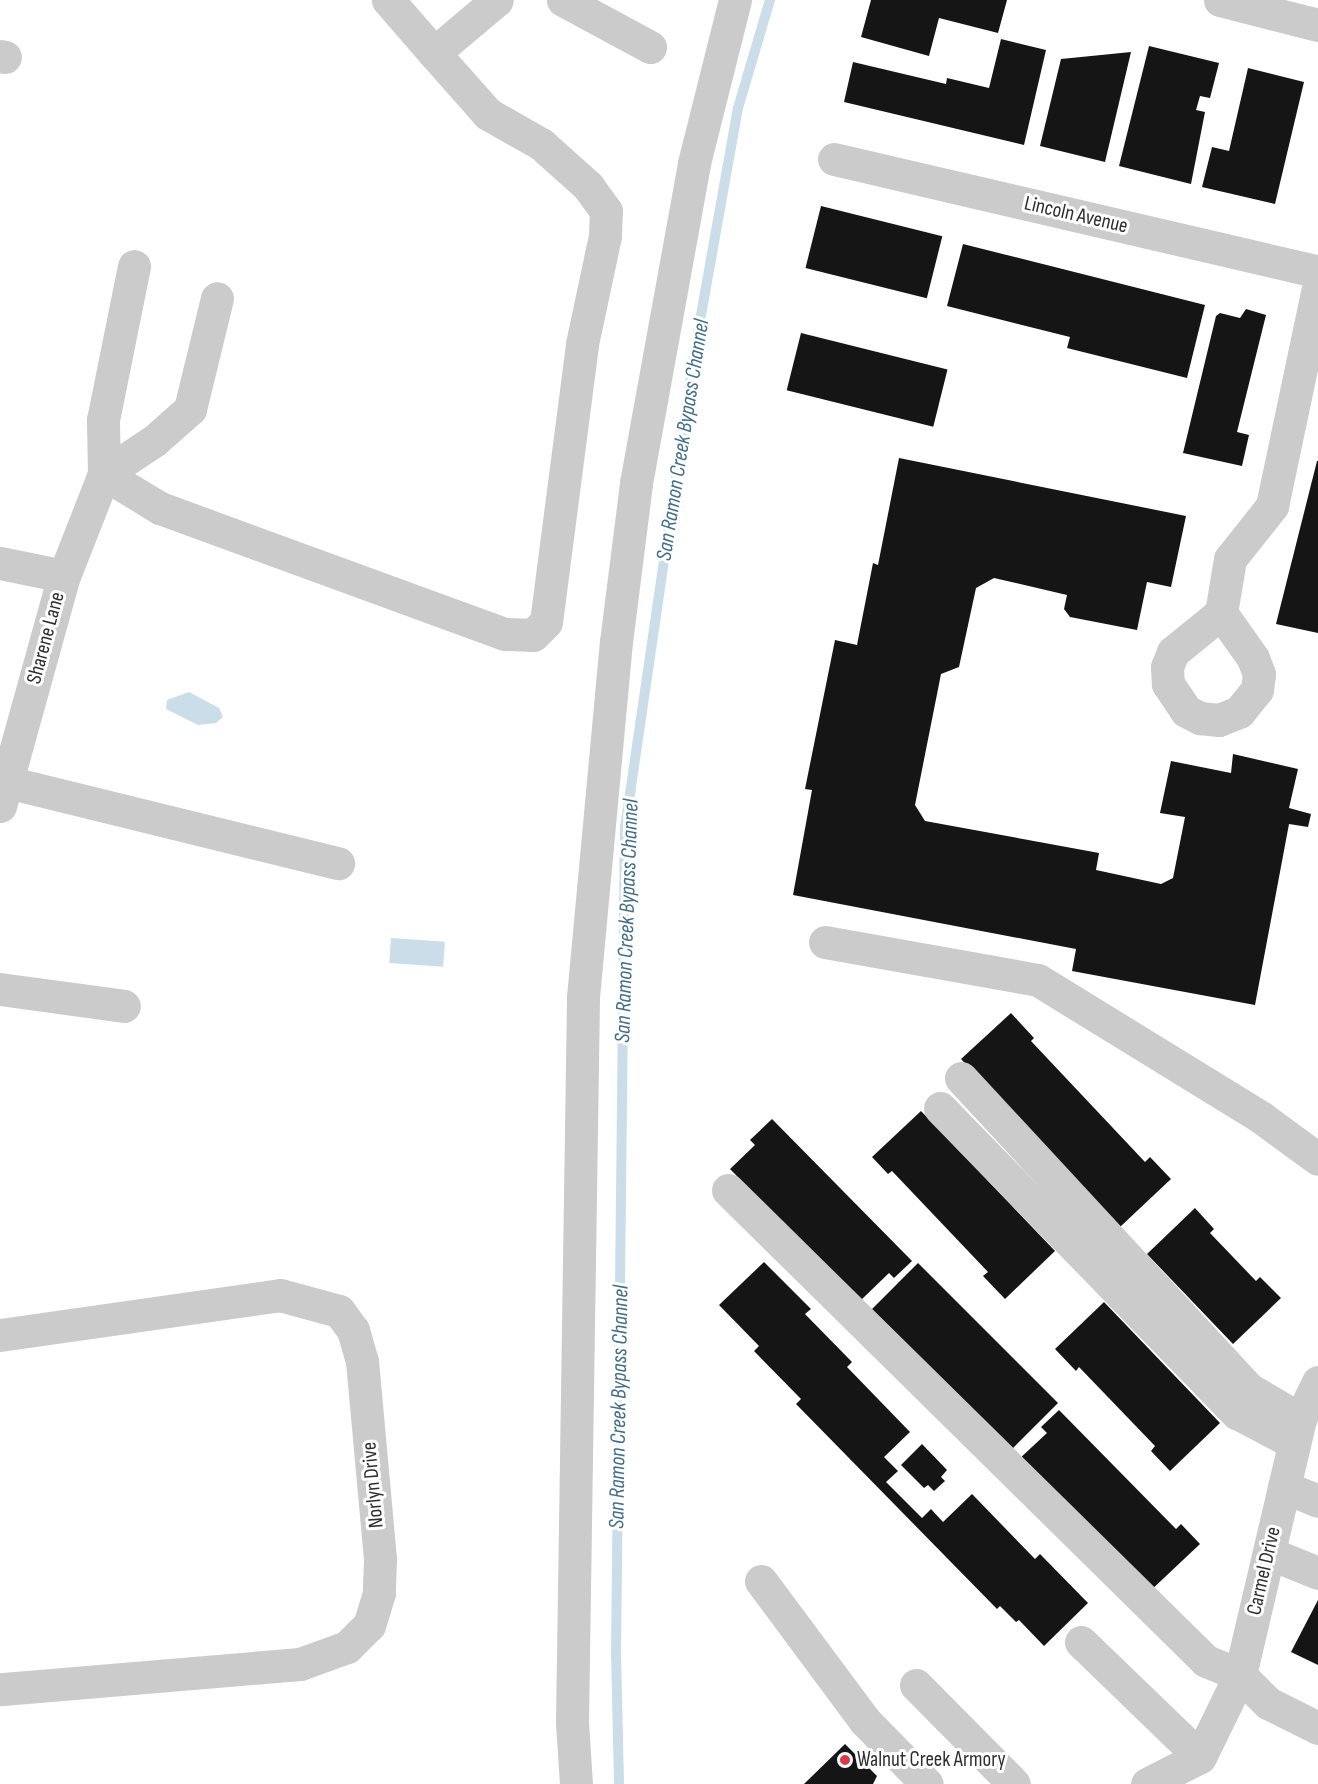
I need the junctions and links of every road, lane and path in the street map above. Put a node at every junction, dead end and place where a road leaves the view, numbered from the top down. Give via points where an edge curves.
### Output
1 (388, 0) edge
2 (497, 0) edge
3 (563, 0) edge
4 (735, 0) edge
5 (1220, 0) edge
6 (1318, 25) edge
7 (650, 47) dead end
8 (434, 53) junction
9 (834, 159) dead end
10 (134, 266) dead end
11 (1318, 272) edge
12 (1318, 288) edge
13 (217, 298) dead end
14 (104, 474) junction
15 (0, 563) edge
16 (64, 576) junction
17 (1221, 613) dead end
18 (3, 794) edge
19 (338, 863) dead end
20 (825, 942) dead end
21 (0, 989) edge
22 (124, 1006) dead end
23 (962, 1078) dead end
24 (940, 1108) dead end
25 (1318, 1160) edge
26 (728, 1190) dead end
27 (0, 1335) edge
28 (1318, 1382) edge
29 (1297, 1431) junction
30 (1284, 1487) junction
31 (1318, 1501) edge
32 (1269, 1553) junction
33 (1318, 1573) edge
34 (761, 1581) dead end
35 (1081, 1642) dead end
36 (1240, 1675) junction
37 (916, 1685) dead end
38 (0, 1689) edge
39 (1318, 1728) edge
40 (1200, 1757) junction
41 (576, 1784) edge
42 (927, 1784) edge
43 (1014, 1784) edge
44 (1147, 1784) edge

1 - 8 street
2 - 8 street
3 - 7 street
4 - 41 street via 694,163 636,483 616,642 583,997 572,1722
5 - 6 street
8 - 14 street via 488,114 541,144 588,186 606,211 605,236 582,344 546,622 533,635 505,634 160,508
9 - 11 street, Lincoln Avenue
10 - 14 street via 103,420
12 - 17 street via 1272,506 1230,560
13 - 14 street via 190,409 155,440
14 - 16 street, Sharene Lane
15 - 16 street
16 - 18 street, Sharene Lane
18 - 19 street
20 - 25 street via 1038,980 1252,1112
21 - 22 street
23 - 29 street via 1249,1389
24 - 29 street via 1237,1413
26 - 36 street via 1206,1661
27 - 38 street, Norlyn Drive via 280,1294 339,1311 353,1330 362,1361 380,1559 378,1593 369,1625 347,1647 300,1664
28 - 29 street, Carmel Drive
29 - 30 street, Carmel Drive
30 - 31 street
30 - 32 street, Carmel Drive
32 - 33 street
32 - 36 street, Carmel Drive
34 - 42 street via 865,1721
35 - 40 street
36 - 39 street via 1269,1703
36 - 40 street, Carmel Drive
37 - 43 street
40 - 44 street

